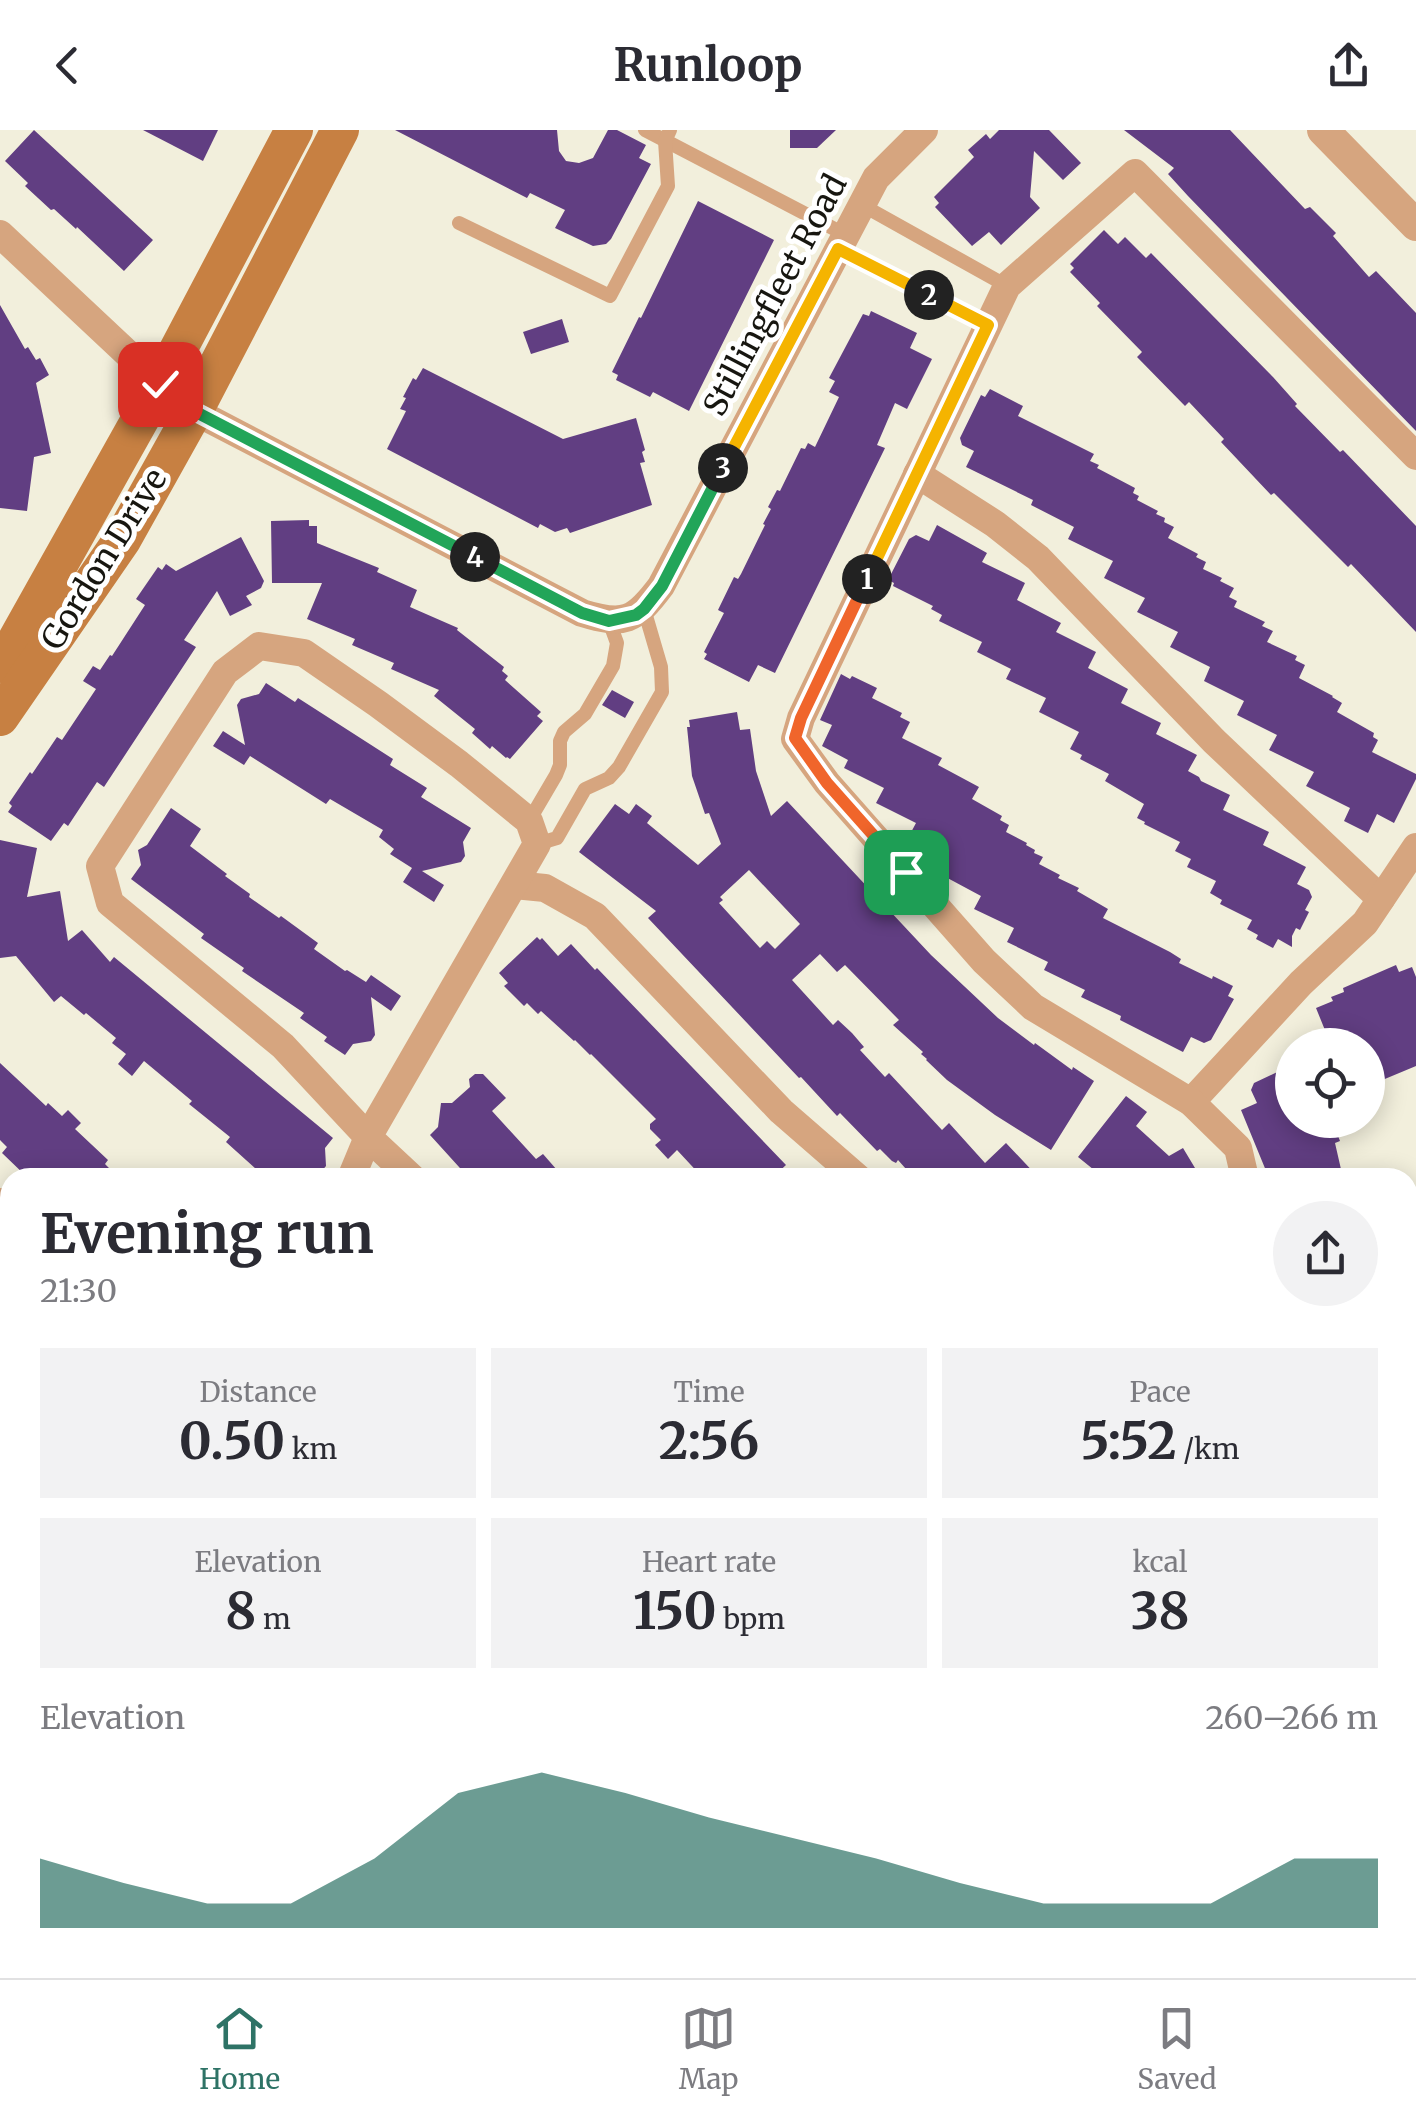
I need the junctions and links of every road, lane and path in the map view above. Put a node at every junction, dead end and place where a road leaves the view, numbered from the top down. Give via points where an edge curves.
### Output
1 (294, 130) edge
2 (340, 130) edge
3 (645, 130) edge
4 (924, 130) edge
5 (1323, 130) edge
6 (668, 135) edge
7 (862, 205) junction
8 (458, 223) dead end
9 (1416, 225) edge
10 (0, 234) edge
11 (842, 242) junction
12 (1007, 286) junction
13 (988, 325) junction
14 (160, 384) junction
15 (194, 411) junction
16 (1416, 456) edge
17 (917, 474) junction
18 (644, 609) junction
19 (609, 621) junction
20 (0, 664) edge
21 (0, 717) edge
22 (533, 832) junction
23 (1416, 847) edge
24 (514, 885) junction
25 (1381, 899) junction
26 (1192, 1102) junction
27 (368, 1136) junction
28 (355, 1168) edge
29 (402, 1168) edge
30 (847, 1168) edge
31 (1243, 1168) edge

1 - 14 main road, Gordon Drive
2 - 15 main road, Gordon Drive
3 - 6 lane
4 - 7 street, Stillingfleet Road via 876,178
5 - 9 street
6 - 8 lane via 668,186 610,296
6 - 11 lane
7 - 11 street, Stillingfleet Road
7 - 12 lane
10 - 14 street
11 - 13 lane
11 - 18 street, Stillingfleet Road
12 - 13 street
12 - 16 street via 1134,173
13 - 17 street
14 - 15 street
14 - 20 main road, Gordon Drive
15 - 19 street via 582,613
15 - 21 main road, Gordon Drive via 122,540
17 - 25 street via 1038,558 1214,741
17 - 26 street via 795,738 984,962 1033,1007
18 - 19 street
18 - 22 lane via 662,692 618,768 586,789 557,838
19 - 22 lane via 617,643 613,666 584,714 564,732 560,765
22 - 24 street
22 - 27 street via 418,734 304,653 259,646 225,672 100,866 110,903 283,1046
23 - 25 street
24 - 27 street
24 - 30 street via 545,888 595,916 781,1111
25 - 26 street
26 - 31 street via 1238,1148
27 - 28 street
27 - 29 street

